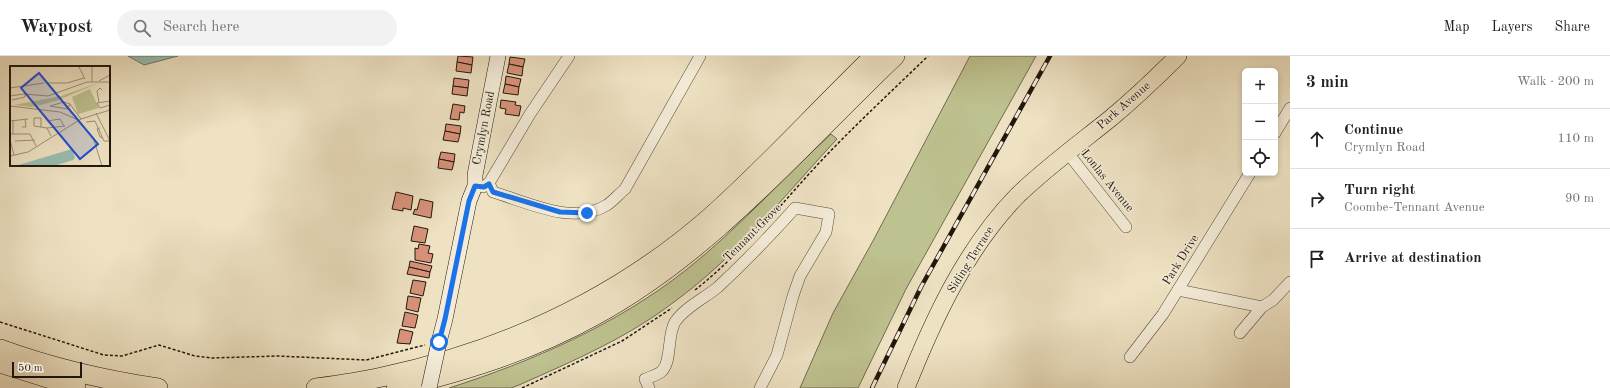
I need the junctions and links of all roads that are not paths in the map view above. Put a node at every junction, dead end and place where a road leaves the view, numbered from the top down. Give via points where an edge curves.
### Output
1 (498, 56) edge
2 (570, 56) edge
3 (700, 56) edge
4 (874, 56) edge
5 (895, 56) edge
6 (1178, 56) edge
7 (1290, 108) edge
8 (1278, 128) edge
9 (1067, 152) junction
10 (1248, 176) edge
11 (482, 185) junction
12 (1126, 227) dead end
13 (1290, 282) edge
14 (1178, 290) junction
15 (1262, 307) junction
16 (1240, 333) dead end
17 (0, 349) edge
18 (1130, 357) dead end
19 (0, 364) edge
20 (84, 388) edge
21 (158, 388) edge
22 (316, 388) edge
23 (396, 388) edge
24 (429, 388) edge
25 (648, 388) edge
26 (760, 388) edge
27 (906, 388) edge

1 - 11 street, Crymlyn Road via 475,175
2 - 11 street
3 - 11 street via 625,189 607,205 587,213 560,212 493,192
4 - 22 highway via 747,183 706,220 669,251 588,304 530,332 454,359 381,378
5 - 23 highway via 752,198 677,262 636,291 551,338 460,372
6 - 9 main road, Park Avenue via 1112,117
7 - 8 street
9 - 12 street, Lonlas Avenue
9 - 27 main road, Siding Terrace via 1018,196 977,247 937,317
10 - 14 street, Park Drive
11 - 24 street, Crymlyn Road, bridge via 469,201
13 - 15 street via 1273,300
14 - 15 street
14 - 18 street, Park Drive
15 - 16 street
17 - 21 highway via 70,372
19 - 20 highway
25 - 26 street, Tennant Grove via 645,379 661,372 665,367 672,329 680,316 717,287 756,251 795,208 829,214 826,232 800,276 777,355

